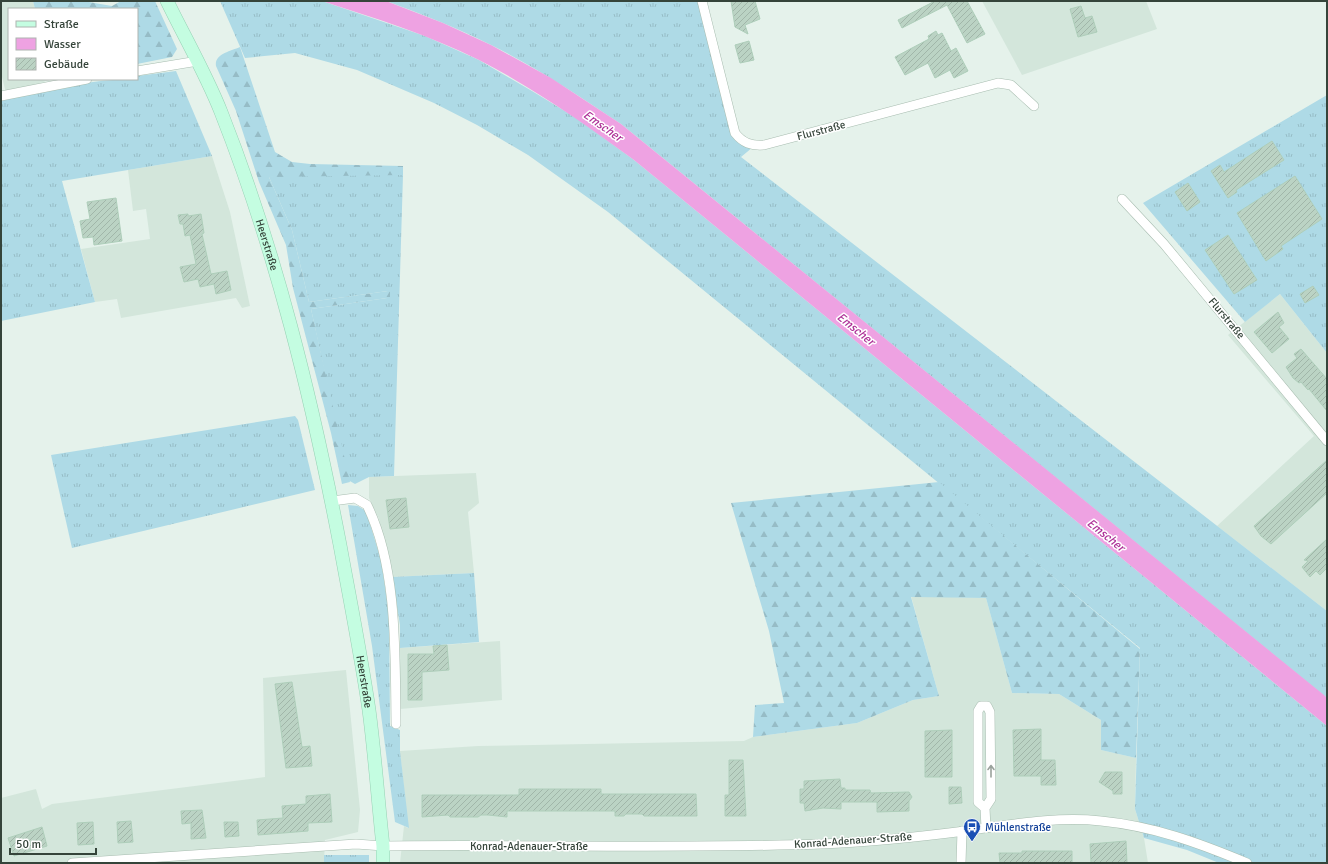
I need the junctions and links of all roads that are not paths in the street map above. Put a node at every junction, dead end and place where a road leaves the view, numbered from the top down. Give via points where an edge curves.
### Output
1 (167, 1) edge
2 (702, 1) edge
3 (198, 61) junction
4 (138, 71) edge
5 (82, 80) edge
6 (1, 96) edge
7 (1034, 106) dead end
8 (1122, 199) dead end
9 (1327, 441) edge
10 (332, 501) junction
11 (396, 724) dead end
12 (985, 808) junction
13 (986, 828) junction
14 (962, 831) junction
15 (383, 846) junction
16 (72, 863) edge
17 (383, 863) edge
18 (961, 863) edge
19 (1247, 863) edge

1 - 3 main road, Heerstraße
2 - 7 street, Flurstraße via 735,133 741,140 753,146 998,83 1011,84
3 - 4 street
3 - 10 main road, Heerstraße via 222,114 273,266 292,330
5 - 6 street
8 - 9 street, Flurstraße via 1210,298
10 - 11 street via 356,498 367,505 382,547 394,629
10 - 15 main road, Heerstraße via 369,710
12 -> 12 street via 991,799 990,712 987,706 981,706 978,711 978,802
12 - 13 street
13 - 14 street, Konrad-Adenauer-Straße
13 - 19 street, Konrad-Adenauer-Straße via 1053,820 1112,822 1191,840
14 - 15 street, Konrad-Adenauer-Straße via 821,844 621,847
14 - 18 street
15 - 16 street, Konrad-Adenauer-Straße via 356,844
15 - 17 main road, Heerstraße

